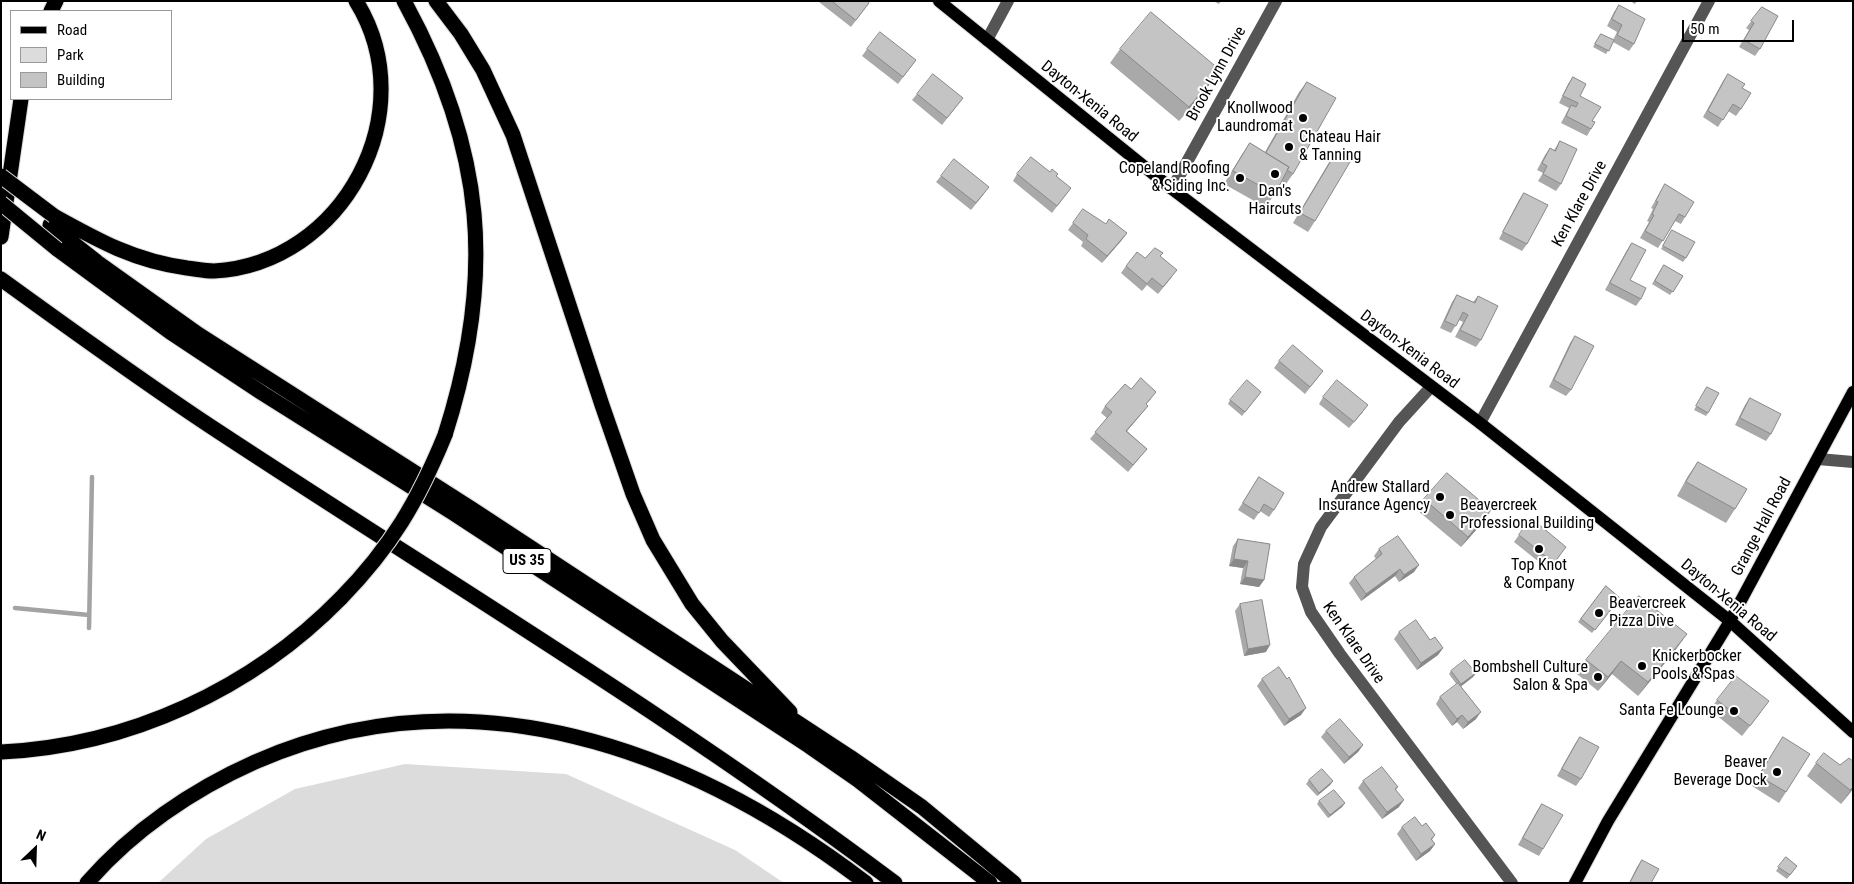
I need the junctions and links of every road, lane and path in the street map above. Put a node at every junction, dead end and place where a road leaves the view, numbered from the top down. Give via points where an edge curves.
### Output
1 (356, 1) edge
2 (404, 1) edge
3 (436, 1) edge
4 (939, 1) edge
5 (1008, 1) edge
6 (1276, 1) edge
7 (1709, 1) edge
8 (987, 40) junction
9 (21, 100) edge
10 (1, 176) edge
11 (1, 184) edge
12 (1172, 190) junction
13 (1, 203) edge
14 (52, 220) junction
15 (1, 237) edge
16 (1, 278) edge
17 (1430, 388) junction
18 (1853, 392) edge
19 (1480, 423) junction
20 (1818, 459) junction
21 (1853, 462) edge
22 (1730, 621) junction
23 (802, 726) junction
24 (1853, 732) edge
25 (1, 752) edge
26 (87, 883) edge
27 (866, 883) edge
28 (896, 883) edge
29 (990, 883) edge
30 (1014, 883) edge
31 (1512, 883) edge
32 (1575, 883) edge

1 - 14 highway via 369,28 381,79 377,131 360,178 328,220 307,237 262,261 212,271 140,258
2 - 25 highway, bridge via 425,40 452,104 463,144 474,216 476,280 464,368 445,435 407,516 376,560 341,598 281,652 255,669 197,702 115,733 84,741
3 - 23 highway via 483,70 513,135 602,405 653,540 692,604
4 - 8 main road, Dayton-Xenia Road
5 - 8 street
6 - 12 street, Brook Lynn Drive
7 - 19 street, Ken Klare Drive
8 - 12 main road, Dayton-Xenia Road
9 - 15 highway
10 - 14 highway, bridge
11 - 14 highway
12 - 17 main road, Dayton-Xenia Road
13 - 29 highway, US 35, bridge via 57,249 170,332 809,746
14 - 23 highway via 97,262 198,334
16 - 28 highway via 216,429 691,738 817,824
17 - 19 main road, Dayton-Xenia Road
17 - 31 street, Ken Klare Drive via 1399,422 1321,527 1304,564 1302,587 1311,612 1340,654
18 - 20 main road, Grange Hall Road
19 - 22 main road, Dayton-Xenia Road
20 - 21 street
20 - 22 main road, Grange Hall Road
22 - 24 main road, Dayton-Xenia Road
22 - 32 main road, Grange Hall Road via 1608,822
23 - 30 highway via 922,807
26 - 27 highway via 150,824 239,769 337,735 373,727 446,720 488,721 544,729 659,763 760,810

